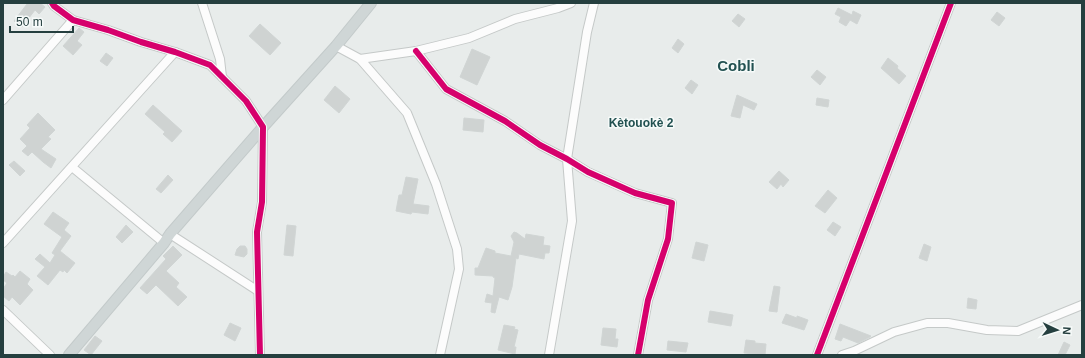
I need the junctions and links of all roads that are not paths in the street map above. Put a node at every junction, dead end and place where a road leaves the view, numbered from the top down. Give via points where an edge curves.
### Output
1 (52, 3) edge
2 (202, 3) edge
3 (571, 3) edge
4 (594, 3) edge
5 (951, 3) edge
6 (367, 5) edge
7 (73, 20) junction
8 (336, 46) junction
9 (416, 51) junction
10 (175, 52) junction
11 (360, 58) junction
12 (222, 77) junction
13 (3, 100) edge
14 (263, 127) junction
15 (567, 159) junction
16 (72, 167) junction
17 (167, 239) junction
18 (3, 243) edge
19 (258, 292) junction
20 (1082, 304) edge
21 (3, 310) edge
22 (50, 355) edge
23 (69, 355) edge
24 (260, 355) edge
25 (440, 355) edge
26 (549, 355) edge
27 (638, 355) edge
28 (817, 355) edge
29 (842, 355) edge

1 - 7 street
2 - 12 street via 220,59
3 - 9 street via 515,19 469,38
4 - 15 street
5 - 28 street
6 - 8 main road
7 - 10 street
7 - 13 street
8 - 11 street
8 - 14 main road
9 - 11 street
9 - 15 street via 446,89
10 - 12 street via 210,65
10 - 16 street
11 - 25 street via 407,113 436,184 457,249 459,269
12 - 14 street via 246,101
14 - 17 main road
14 - 19 street via 262,202 257,232
15 - 26 street via 572,222
15 - 27 street via 588,172 635,193 672,204 668,239 648,300
16 - 17 street
16 - 18 street
17 - 19 street
17 - 23 main road
19 - 24 street
20 - 29 street via 1018,331 986,330 927,322 894,332
21 - 22 street

